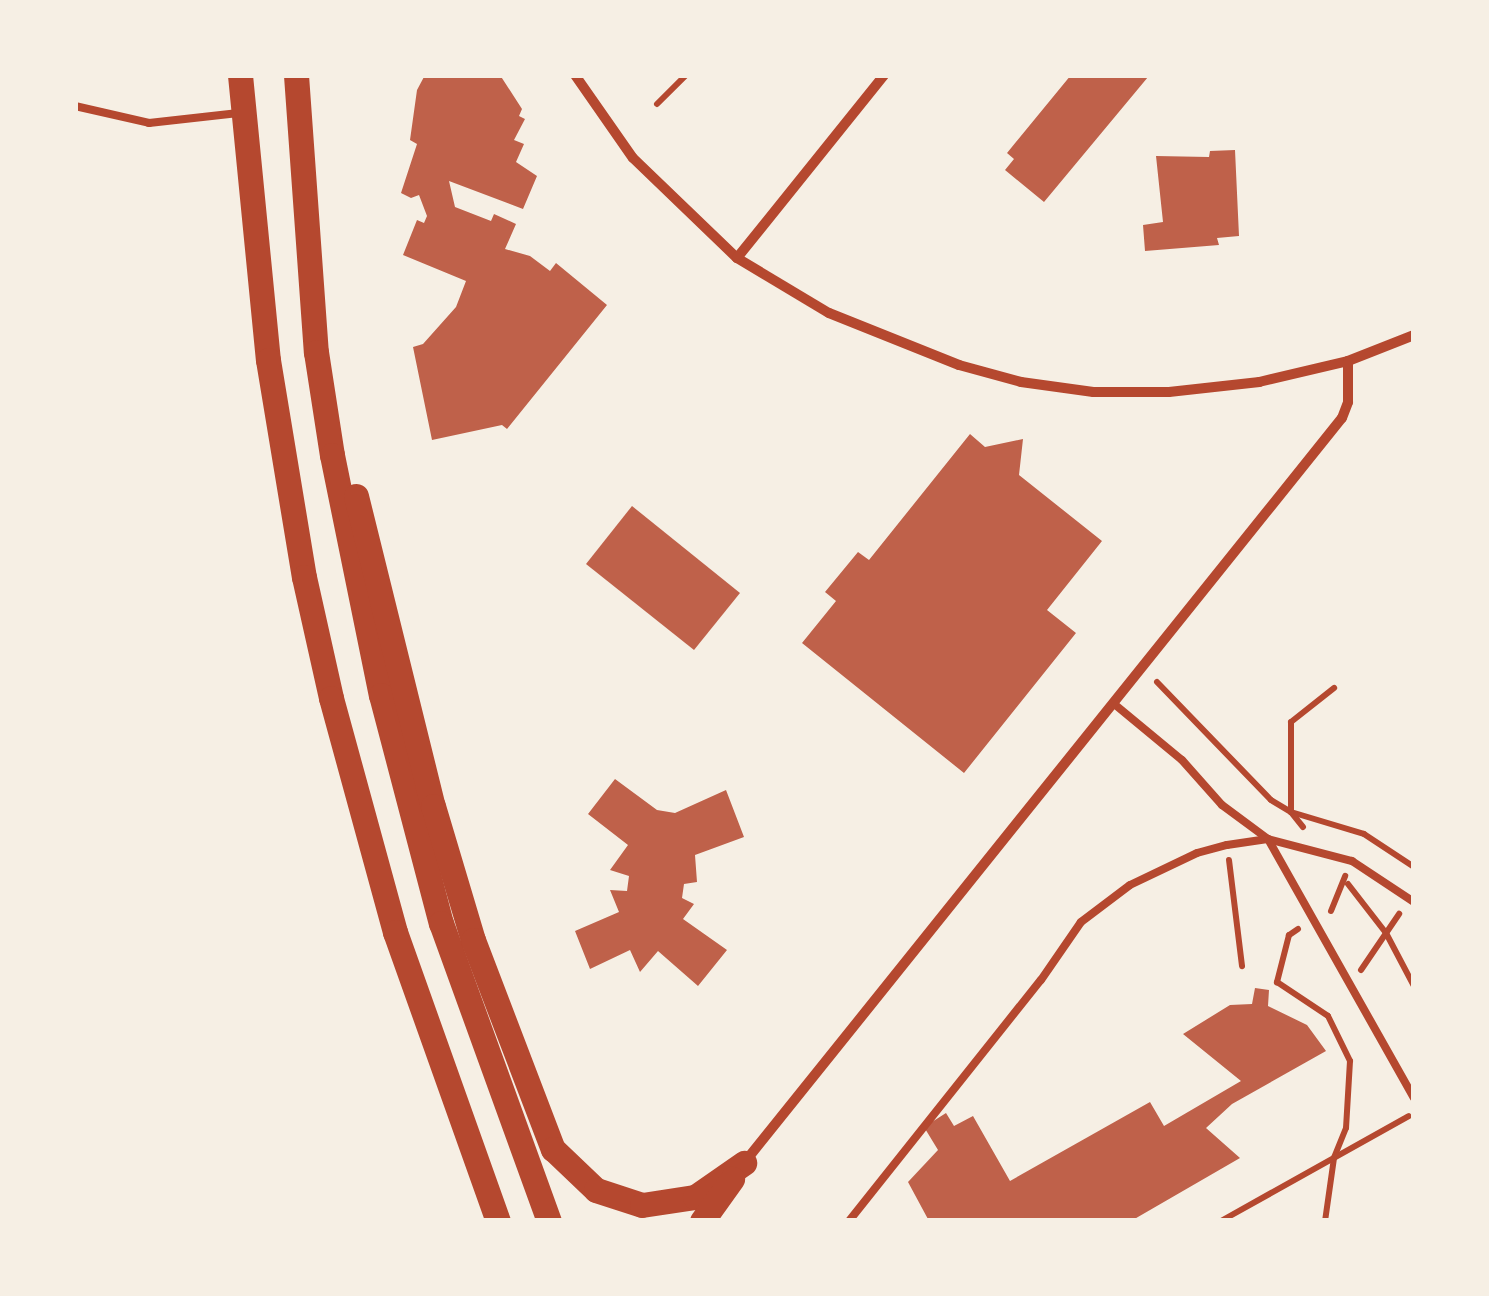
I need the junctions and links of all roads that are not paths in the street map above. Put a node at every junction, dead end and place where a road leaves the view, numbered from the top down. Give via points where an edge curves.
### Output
1 (240, 75) edge
2 (296, 75) edge
3 (576, 75) edge
4 (884, 75) edge
5 (75, 106) edge
6 (242, 113) junction
7 (738, 258) junction
8 (1414, 335) edge
9 (316, 352) junction
10 (1348, 360) junction
11 (1113, 703) junction
12 (1268, 839) junction
13 (1412, 900) edge
14 (1414, 1098) edge
15 (744, 1163) junction
16 (498, 1221) edge
17 (549, 1221) edge
18 (702, 1221) edge
19 (849, 1221) edge

1 - 6 main road
2 - 9 main road
3 - 7 street via 633,158
4 - 7 street
5 - 6 lane via 149,123
6 - 16 main road via 281,448 327,681 395,932
7 - 10 street via 829,313 908,348 1022,382 1093,392 1170,392 1258,382
8 - 10 street
9 - 15 main road via 468,924 553,1149 596,1190 642,1206 695,1196
9 - 17 main road via 356,574 411,816 475,1026
10 - 11 street via 1342,418
11 - 12 lane
11 - 15 street
12 - 13 lane via 1352,862
12 - 14 lane
12 - 19 lane via 1198,853 1130,885 1081,922
15 - 18 main road

